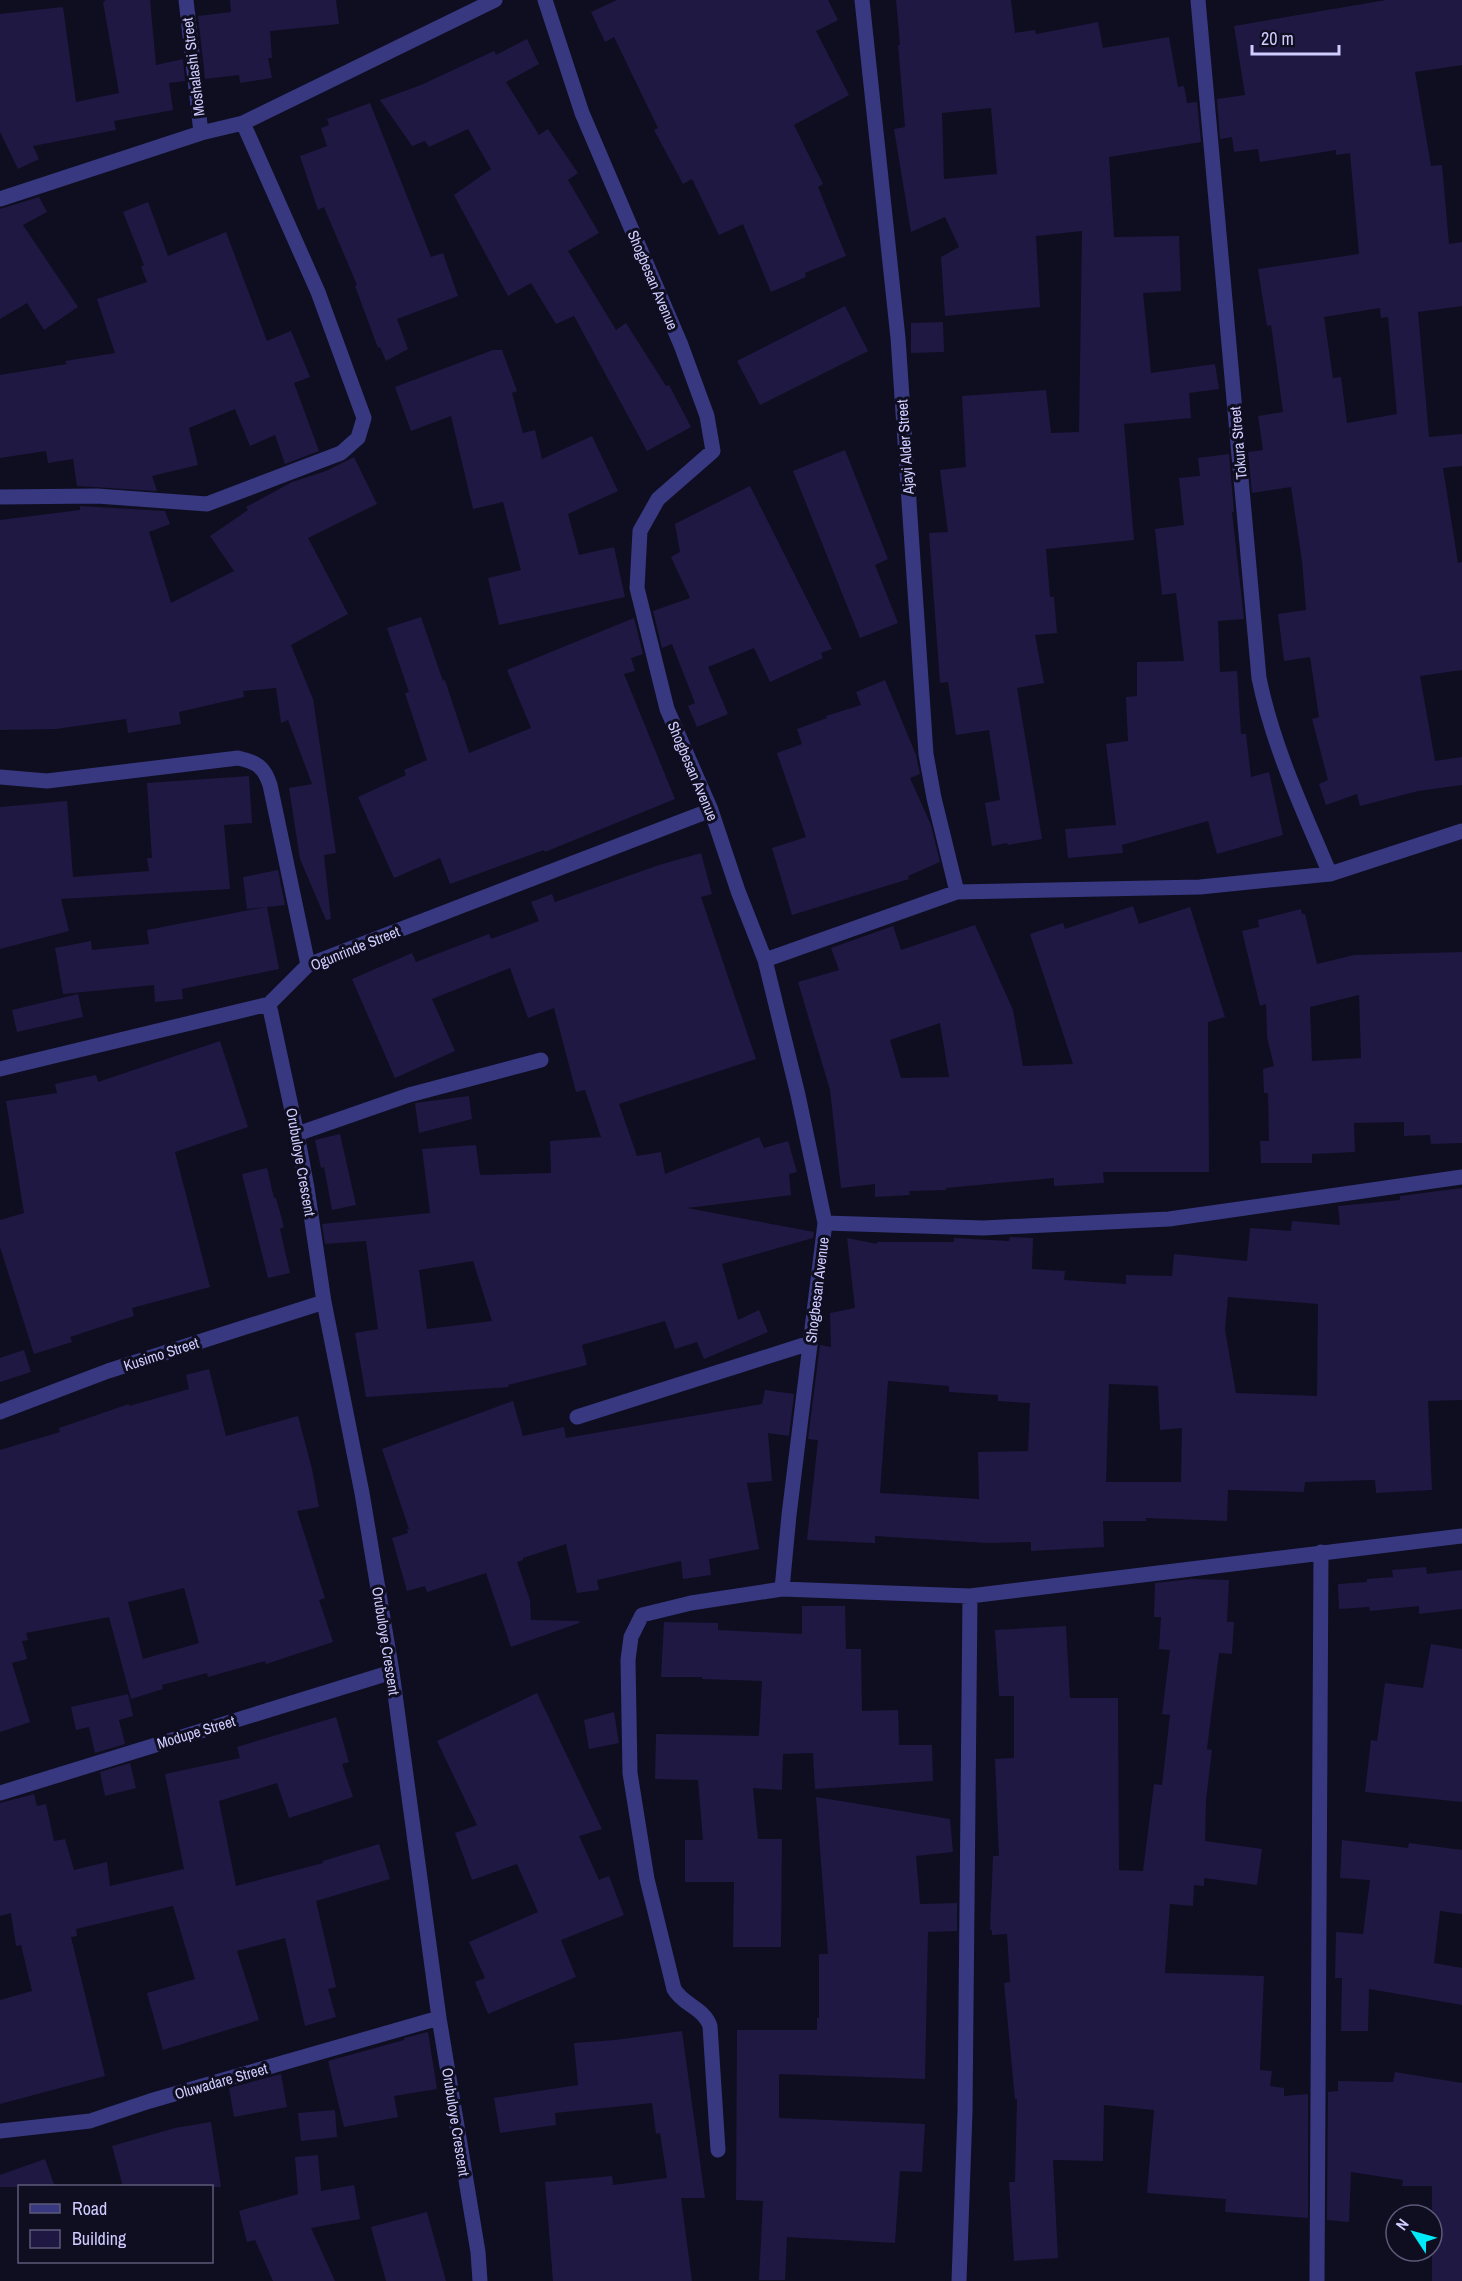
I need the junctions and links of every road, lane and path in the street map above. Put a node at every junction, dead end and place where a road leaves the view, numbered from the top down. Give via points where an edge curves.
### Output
1 (186, 0) edge
2 (495, 0) edge
3 (545, 0) edge
4 (862, 0) edge
5 (1198, 0) edge
6 (243, 123) junction
7 (201, 133) junction
8 (0, 199) edge
9 (0, 497) edge
10 (0, 777) edge
11 (711, 810) junction
12 (1462, 831) edge
13 (1330, 874) junction
14 (957, 892) junction
15 (765, 960) junction
16 (308, 965) junction
17 (269, 1004) junction
18 (541, 1060) dead end
19 (0, 1070) edge
20 (297, 1134) junction
21 (1462, 1177) edge
22 (825, 1224) junction
23 (324, 1302) junction
24 (810, 1343) junction
25 (0, 1412) edge
26 (577, 1417) dead end
27 (1462, 1536) edge
28 (1321, 1552) junction
29 (782, 1589) junction
30 (970, 1596) junction
31 (392, 1672) junction
32 (0, 1793) edge
33 (439, 2018) junction
34 (0, 2131) edge
35 (718, 2150) dead end
36 (480, 2281) edge
37 (959, 2281) edge
38 (1317, 2281) edge

1 - 7 street, Moshalashi Street
2 - 6 street
3 - 11 street, Shogbesan Avenue via 582,113 681,345 707,416 712,452 658,499 640,531 637,588 667,709
4 - 14 street, Ajayi Alder Street via 898,338 926,754
5 - 13 street, Tokura Street via 1259,678 1277,745
6 - 7 street
6 - 9 street via 322,302 364,418 358,438 341,453 207,504 98,496
7 - 8 street
10 - 16 street via 47,781 238,758 256,762 266,772 270,785
11 - 15 street, Shogbesan Avenue
11 - 16 street, Ogunrinde Street
12 - 13 street
13 - 14 street via 1200,887
14 - 15 street
15 - 22 street, Shogbesan Avenue
16 - 17 street, Ogunrinde Street
17 - 19 street
17 - 20 street, Orubuloye Crescent
18 - 20 street via 409,1095
20 - 23 street, Orubuloye Crescent
21 - 22 street via 1169,1219 983,1228
22 - 24 street, Shogbesan Avenue
23 - 25 street, Kusimo Street via 108,1371
23 - 31 street, Orubuloye Crescent
24 - 26 street
24 - 29 street, Shogbesan Avenue
27 - 28 street
28 - 30 street
28 - 38 street
29 - 30 street
29 - 35 street via 642,1615 631,1636 628,1660 630,1773 647,1879 674,1989 703,2014 710,2026
30 - 37 street via 965,2112
31 - 32 street, Modupe Street
31 - 33 street, Orubuloye Crescent
33 - 34 street, Oluwadare Street via 90,2121
33 - 36 street, Orubuloye Crescent

